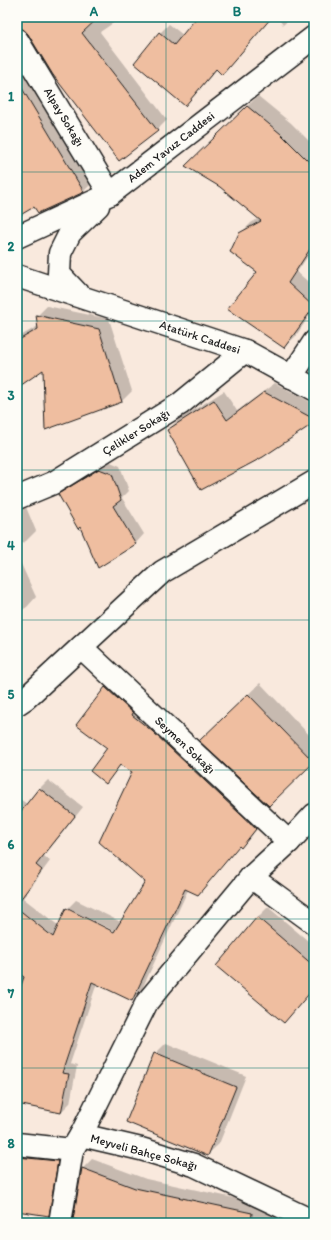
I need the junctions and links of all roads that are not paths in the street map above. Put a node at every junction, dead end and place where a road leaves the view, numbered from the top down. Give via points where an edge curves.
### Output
1 (314, 37) edge
2 (17, 40) edge
3 (110, 194) junction
4 (17, 237) edge
5 (17, 276) edge
6 (81, 297) junction
7 (314, 342) edge
8 (245, 351) junction
9 (291, 377) junction
10 (314, 389) edge
11 (314, 482) edge
12 (17, 498) edge
13 (81, 647) junction
14 (17, 704) edge
15 (314, 815) edge
16 (289, 842) junction
17 (251, 877) junction
18 (314, 923) edge
19 (76, 1143) junction
20 (17, 1144) edge
21 (314, 1222) edge
22 (60, 1223) edge

1 - 3 street, Adem Yavuz Caddesi
2 - 3 street, Alpay Sokağı
3 - 4 street, Adem Yavuz Caddesi
3 - 6 street, Atatürk Caddesi via 70,232 60,253 59,274
5 - 6 street, Atatürk Caddesi
6 - 8 street, Atatürk Caddesi
7 - 9 street
8 - 9 street, Atatürk Caddesi
8 - 12 street, Çelikler Sokağı via 180,404 53,483
9 - 10 street, Atatürk Caddesi
11 - 13 street via 162,572
13 - 14 street
13 - 16 street, Seymen Sokağı
15 - 16 street
16 - 17 street
17 - 18 street
17 - 19 street via 147,1002
19 - 20 street, Meyveli Bahçe Sokağı
19 - 21 street, Meyveli Bahçe Sokağı via 141,1149 194,1164
19 - 22 street

